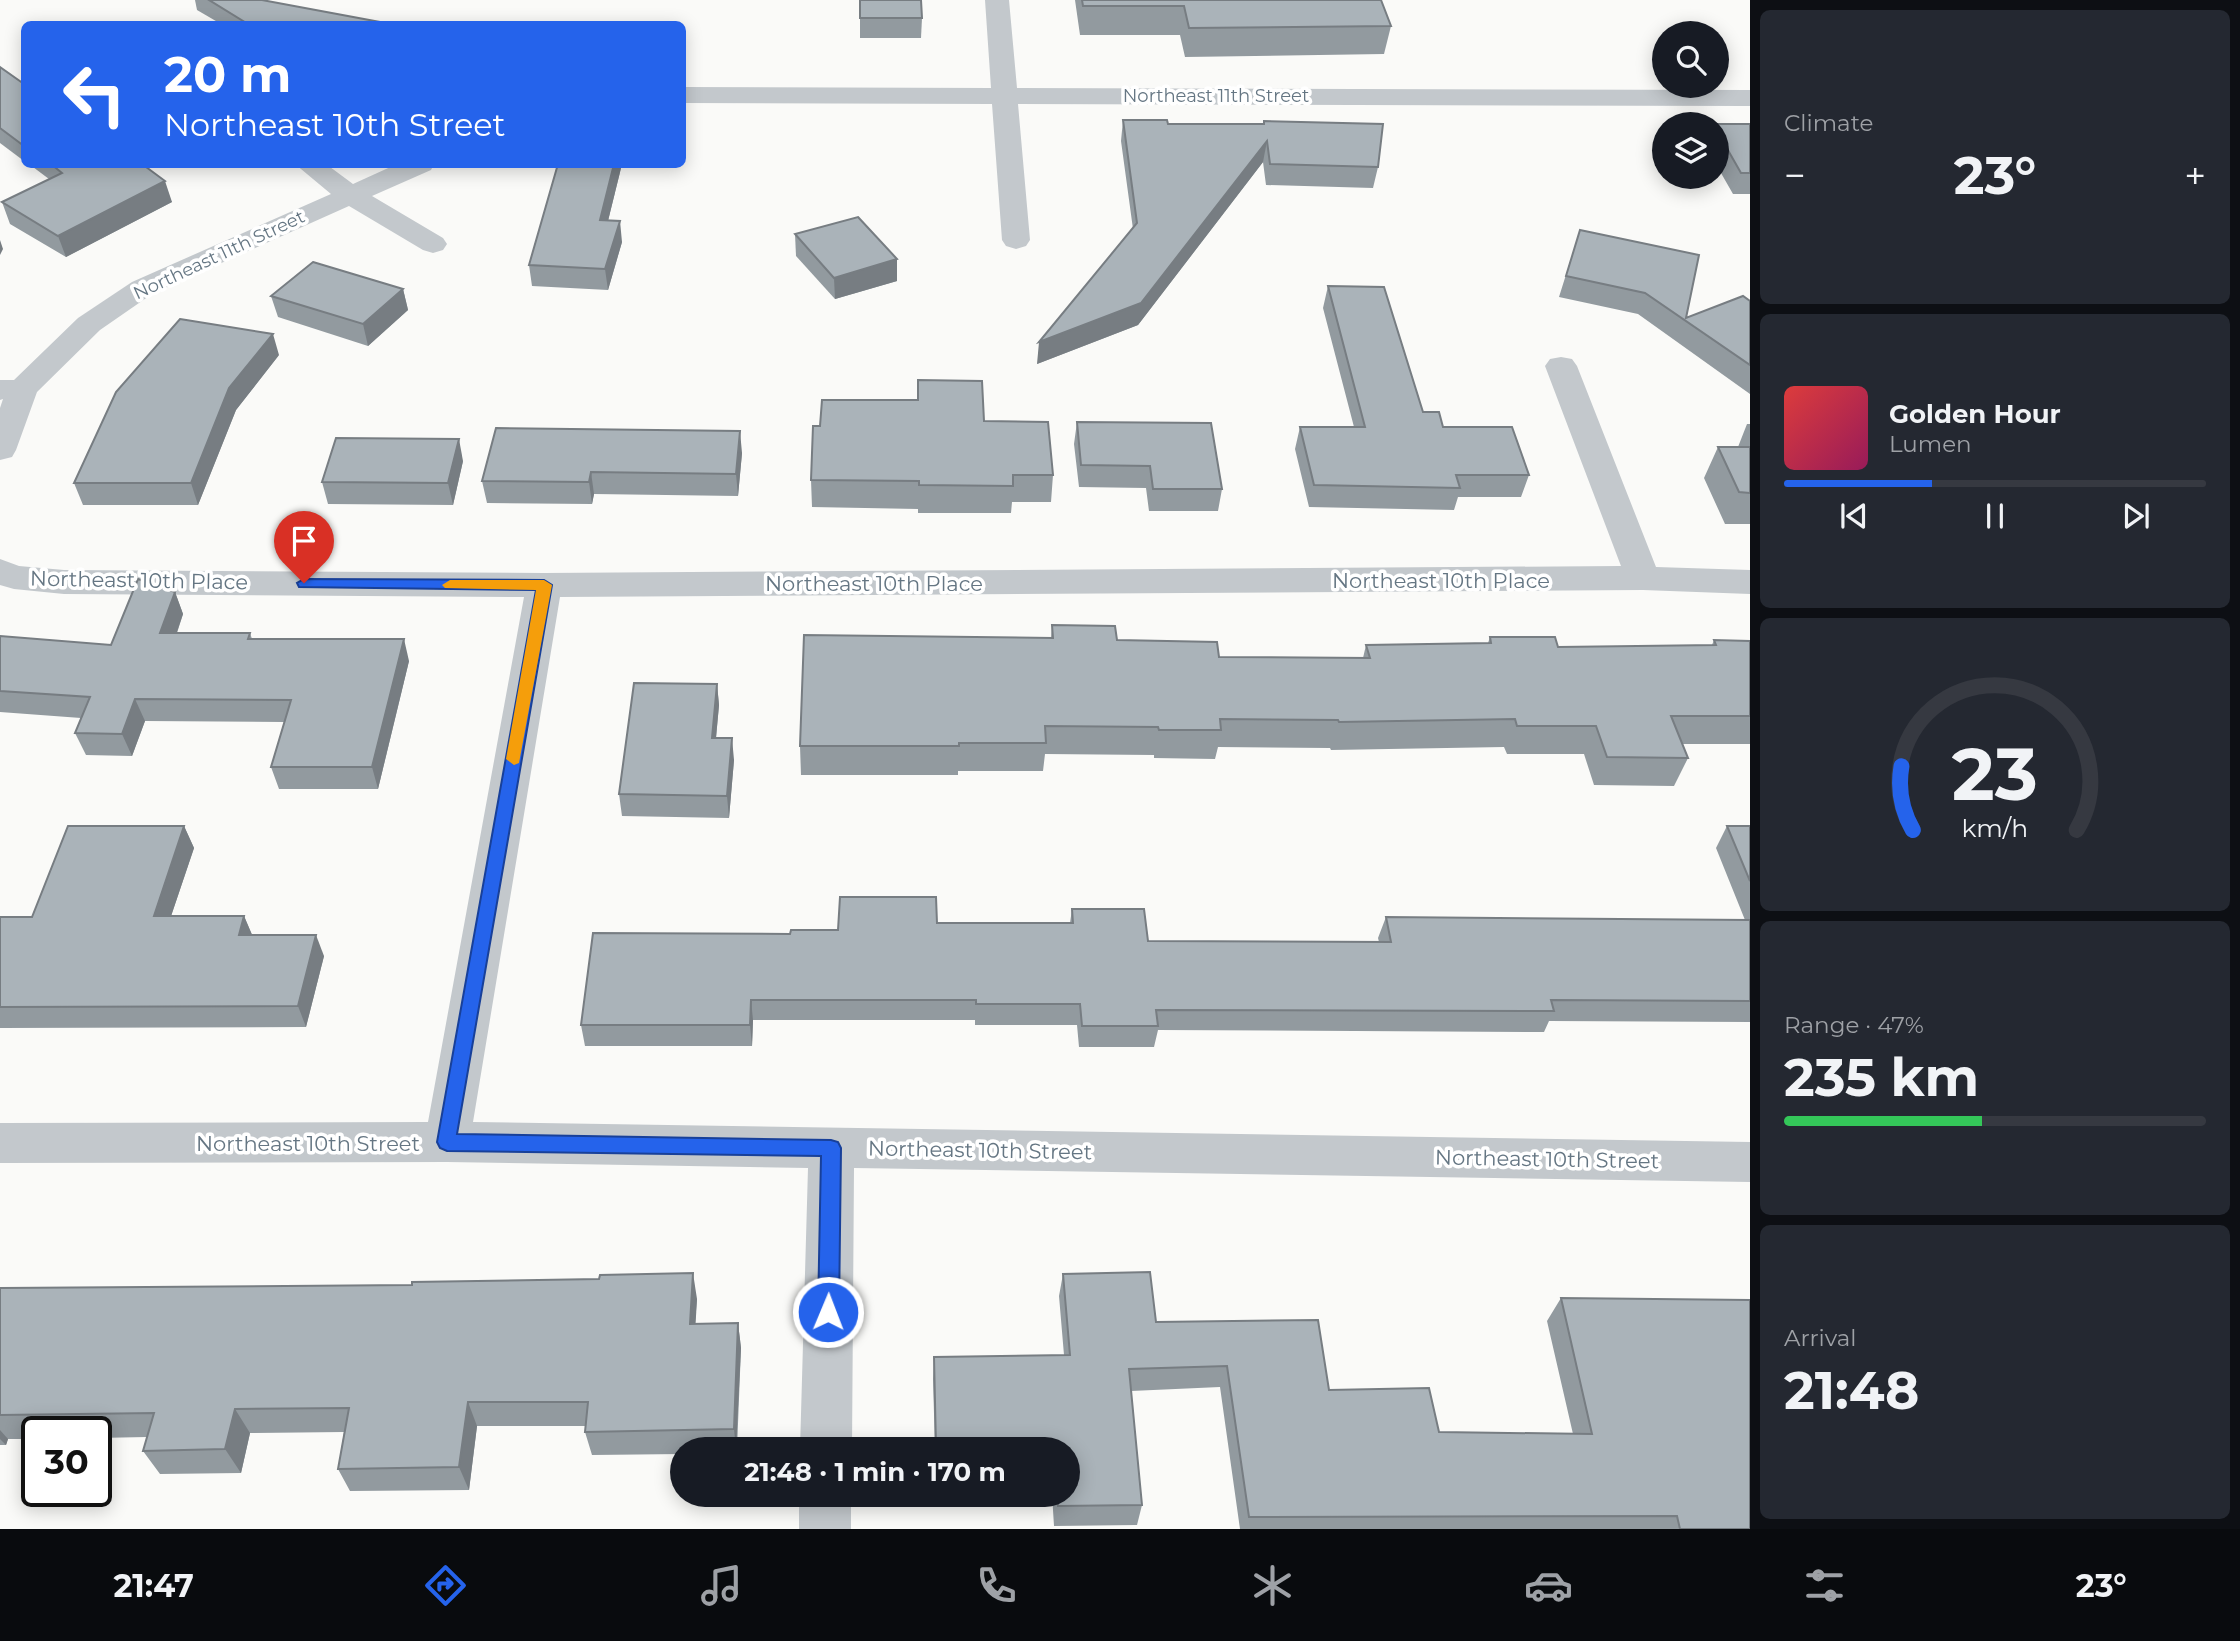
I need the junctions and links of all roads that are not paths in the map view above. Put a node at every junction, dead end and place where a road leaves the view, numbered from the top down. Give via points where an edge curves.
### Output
1 (997, 0) edge
2 (686, 95) edge
3 (1004, 95) junction
4 (1750, 98) edge
5 (313, 168) edge
6 (412, 168) edge
7 (350, 195) junction
8 (1016, 240) dead end
9 (433, 244) dead end
10 (1561, 366) dead end
11 (11, 389) edge
12 (0, 450) edge
13 (0, 572) edge
14 (1643, 578) junction
15 (1750, 582) edge
16 (544, 585) junction
17 (447, 1142) junction
18 (0, 1143) edge
19 (831, 1148) junction
20 (1750, 1162) edge
21 (826, 1437) edge
22 (825, 1507) edge
23 (825, 1529) edge

1 - 3 street
2 - 3 street, Northeast 11th Street
3 - 4 street, Northeast 11th Street
3 - 8 street
5 - 7 street
6 - 7 street, Northeast 11th Street
7 - 9 street
7 - 11 street, Northeast 11th Street via 142,288 89,324
10 - 14 street
11 - 12 street
13 - 16 street, Northeast 10th Place via 64,582
14 - 15 street, Northeast 10th Place
14 - 16 street, Northeast 10th Place
16 - 17 street
17 - 18 street, Northeast 10th Street
17 - 19 street, Northeast 10th Street
19 - 20 street, Northeast 10th Street
19 - 21 street
22 - 23 street

